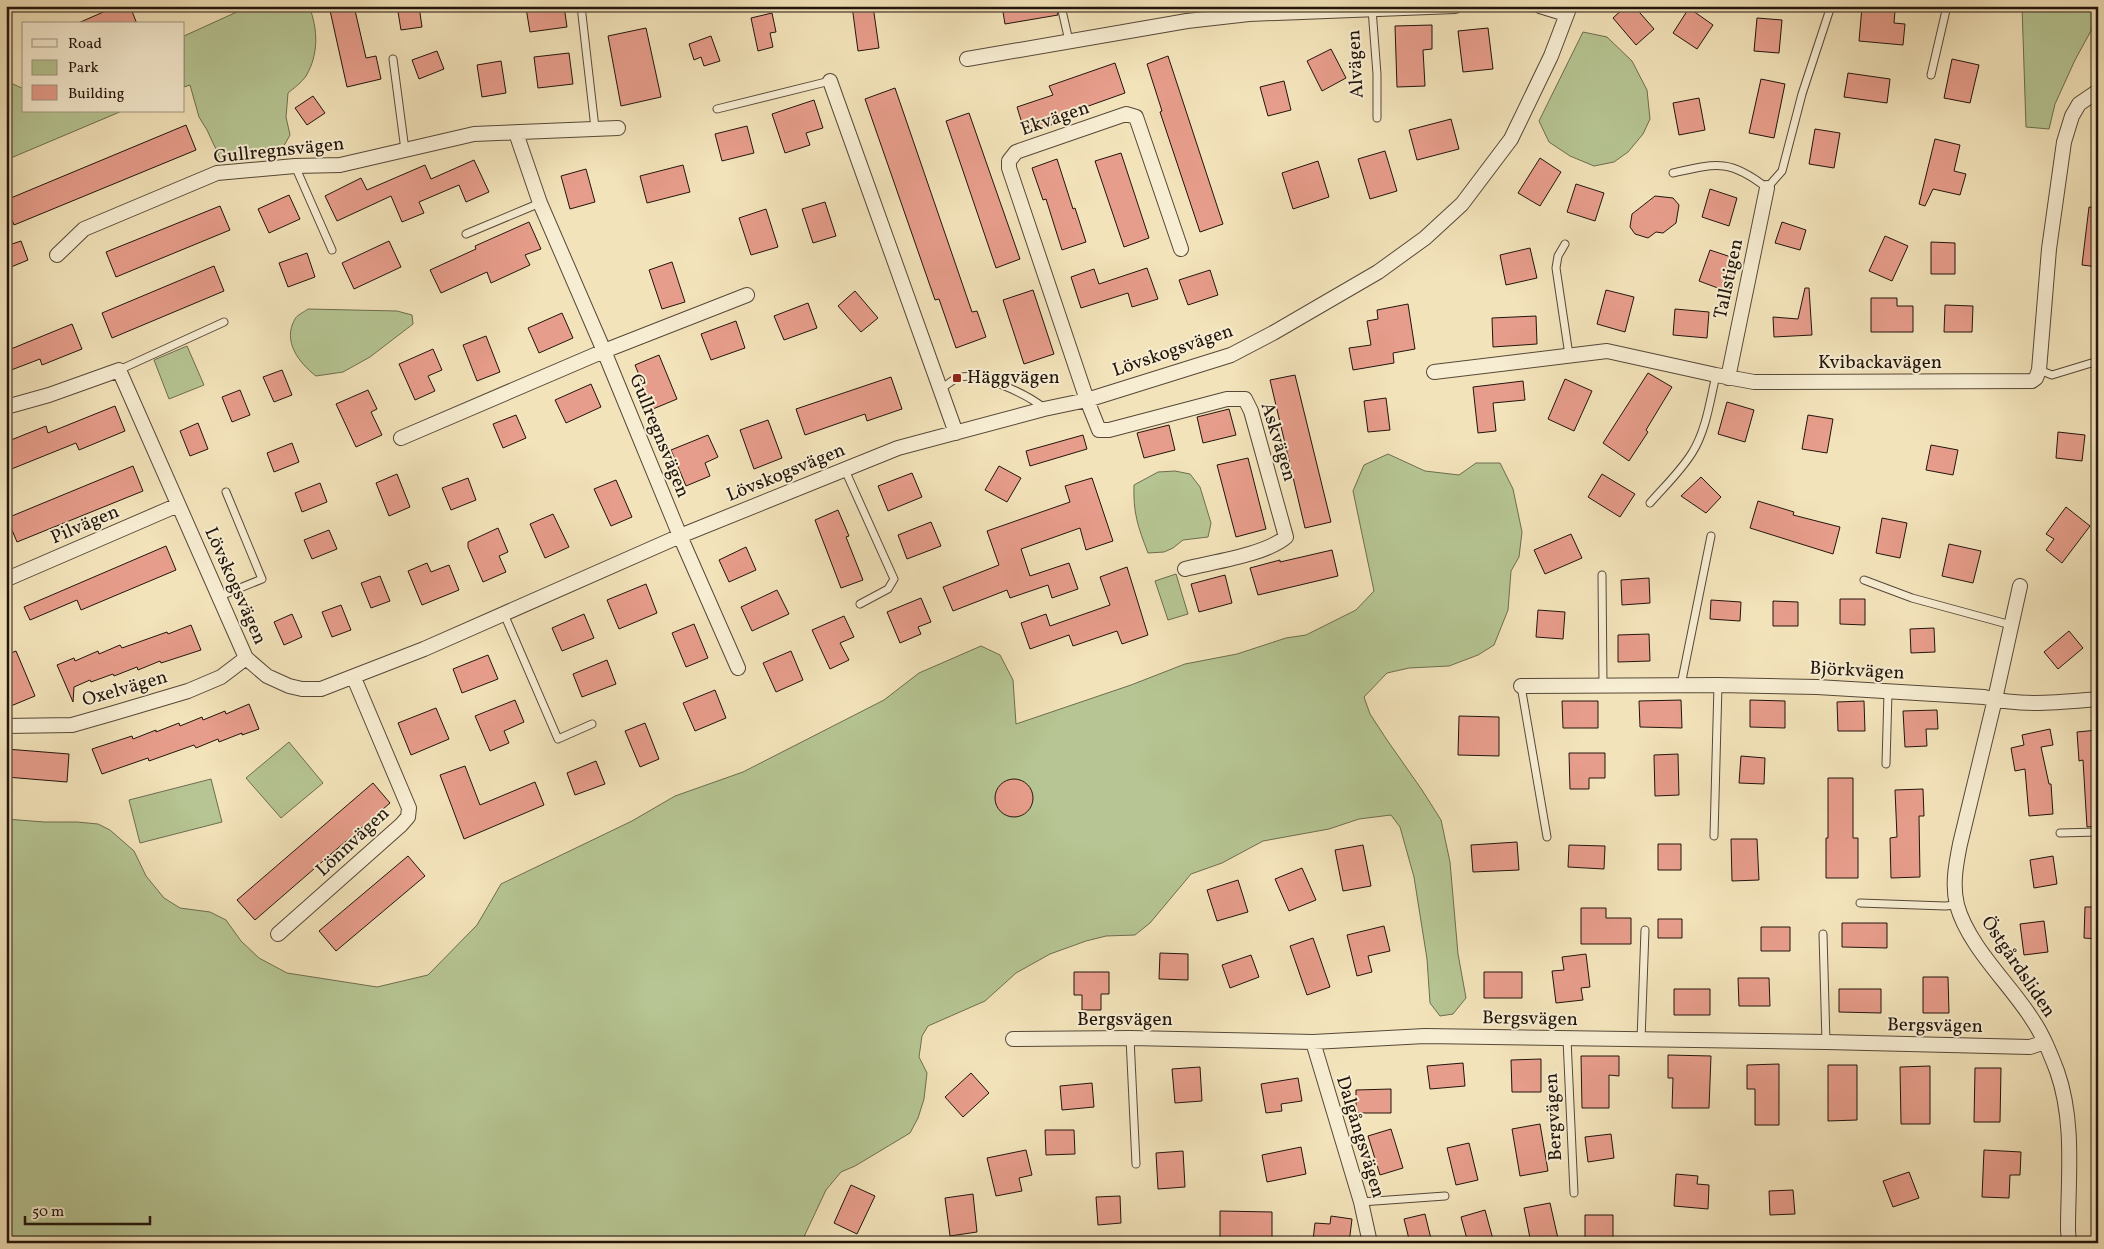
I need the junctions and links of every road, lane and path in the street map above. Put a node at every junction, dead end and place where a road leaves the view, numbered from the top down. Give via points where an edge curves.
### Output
1 (581, 6) edge
2 (1061, 6) edge
3 (1455, 6) edge
4 (1540, 6) edge
5 (1831, 6) edge
6 (1947, 6) edge
7 (1372, 9) junction
8 (1568, 10) edge
9 (1069, 41) junction
10 (393, 59) dead end
11 (967, 59) dead end
12 (1931, 75) dead end
13 (830, 82) joint
14 (2098, 91) edge
15 (717, 109) dead end
16 (1377, 118) dead end
17 (594, 128) junction
18 (618, 128) dead end
19 (516, 133) junction
20 (405, 150) junction
21 (295, 166) junction
22 (1673, 173) dead end
23 (1767, 188) junction
24 (540, 203) junction
25 (466, 234) dead end
26 (1565, 244) dead end
27 (1181, 249) dead end
28 (332, 250) dead end
29 (57, 255) dead end
30 (747, 295) dead end
31 (224, 322) dead end
32 (604, 351) junction
33 (1569, 355) junction
34 (2098, 361) edge
35 (119, 370) junction
36 (2039, 370) junction
37 (1434, 372) dead end
38 (1722, 377) junction
39 (941, 389) junction
40 (1087, 400) junction
41 (6, 407) edge
42 (1044, 409) junction
43 (956, 432) junction
44 (402, 438) dead end
45 (845, 470) junction
46 (226, 492) dead end
47 (1650, 504) dead end
48 (178, 505) junction
49 (680, 536) junction
50 (1711, 536) dead end
51 (1185, 569) dead end
52 (1602, 575) dead end
53 (7, 579) edge
54 (1864, 580) dead end
55 (2020, 586) dead end
56 (218, 597) junction
57 (860, 604) dead end
58 (504, 614) junction
59 (2011, 625) junction
60 (246, 658) junction
61 (738, 668) dead end
62 (354, 678) junction
63 (1603, 685) junction
64 (1521, 686) joint
65 (1681, 686) junction
66 (1718, 686) junction
67 (1888, 692) junction
68 (2098, 699) edge
69 (1995, 700) junction
70 (592, 724) dead end
71 (6, 726) edge
72 (1886, 764) dead end
73 (2098, 832) edge
74 (2060, 833) dead end
75 (1714, 836) dead end
76 (1547, 837) dead end
77 (1860, 903) dead end
78 (1958, 905) junction
79 (1645, 930) dead end
80 (278, 934) dead end
81 (1823, 934) dead end
82 (1130, 1038) junction
83 (1014, 1039) dead end
84 (1567, 1039) junction
85 (1642, 1040) junction
86 (1313, 1042) junction
87 (1826, 1042) junction
88 (2045, 1042) junction
89 (1136, 1164) dead end
90 (1574, 1193) dead end
91 (1445, 1196) dead end
92 (1361, 1202) junction
93 (1370, 1243) edge
94 (2070, 1243) edge

1 - 17 lane
2 - 9 lane
3 - 7 street, Alvägen
4 - 8 street
5 - 23 lane via 1802,94 1782,171
6 - 12 lane
7 - 9 street, Alvägen via 1249,14
7 - 16 lane, Alvägen
8 - 40 street, Lövskogsvägen via 1551,56 1511,139 1462,204 1425,238 1339,296 1231,355
9 - 11 street, Alvägen
10 - 20 lane
13 - 15 lane
13 - 39 street
14 - 36 street via 2080,104 2072,116 2064,142 2049,249
17 - 18 street, Gullregnsvägen
17 - 19 street, Gullregnsvägen
19 - 20 street, Gullregnsvägen via 474,134
19 - 24 street, Gullregnsvägen
20 - 21 street, Gullregnsvägen via 340,165
21 - 28 lane
21 - 29 street, Gullregnsvägen via 217,173 84,229
22 - 23 lane via 1708,165 1732,166
23 - 38 street, Tallstigen
24 - 25 lane
24 - 32 street, Gullregnsvägen
26 - 33 lane via 1556,268
27 - 40 street, Ekvägen via 1136,117 1126,114 1012,156 1009,168
30 - 32 street
31 - 35 lane
32 - 44 street
32 - 49 street, Gullregnsvägen
33 - 37 street, Kvibackavägen
33 - 38 street, Kvibackavägen via 1607,351
34 - 36 lane via 2052,375
35 - 41 street
35 - 48 street, Lövskogsvägen
36 - 38 street, Kvibackavägen via 2036,378 2020,382 1754,382
38 - 47 lane via 1693,451
39 - 42 lane via 957,378 977,376 1033,399
39 - 43 street
40 - 42 street, Lövskogsvägen
40 - 51 street, Askvägen via 1099,430 1227,399 1244,399 1251,411 1286,537 1254,552
42 - 43 street, Lövskogsvägen
43 - 45 street, Lövskogsvägen via 898,448
45 - 49 street, Lövskogsvägen
45 - 57 lane via 894,579 888,589
46 - 56 lane via 262,579
48 - 53 street, Pilvägen
48 - 56 street, Lövskogsvägen
49 - 58 street, Lövskogsvägen
49 - 61 street
50 - 65 lane
52 - 63 lane
54 - 59 lane via 1912,598
55 - 59 street, Östgårdsliden
56 - 60 street, Lövskogsvägen
58 - 62 street, Lövskogsvägen
58 - 70 lane via 558,738
59 - 69 street, Östgårdsliden
60 - 62 street, Lövskogsvägen via 267,676 302,689 322,690
60 - 71 street, Oxelvägen via 221,677 188,690 80,722
62 - 80 street, Lönnvägen via 409,808 408,817
63 - 64 street, Björkvägen
63 - 65 street, Björkvägen
64 - 76 lane
65 - 66 street, Björkvägen
66 - 67 street, Björkvägen
66 - 75 lane
67 - 69 street, Björkvägen via 1984,696
67 - 72 lane
68 - 69 street, Björkvägen via 2058,702
69 - 78 street, Östgårdsliden via 1957,859 1955,886
73 - 74 lane
77 - 78 lane
78 - 88 street, Östgårdsliden via 1979,948 2032,1019
79 - 85 lane
81 - 87 lane
82 - 83 street, Bergsvägen
82 - 86 street, Bergsvägen
82 - 89 lane
84 - 85 street, Bergsvägen
84 - 86 street, Bergsvägen via 1425,1036
84 - 90 lane, Bergvägen
85 - 87 street, Bergsvägen
86 - 92 street, Dalgångsvägen
87 - 88 street, Bergsvägen via 2030,1047
88 - 94 street, Östgårdsliden via 2057,1072 2069,1126
91 - 92 lane
92 - 93 street, Dalgångsvägen

